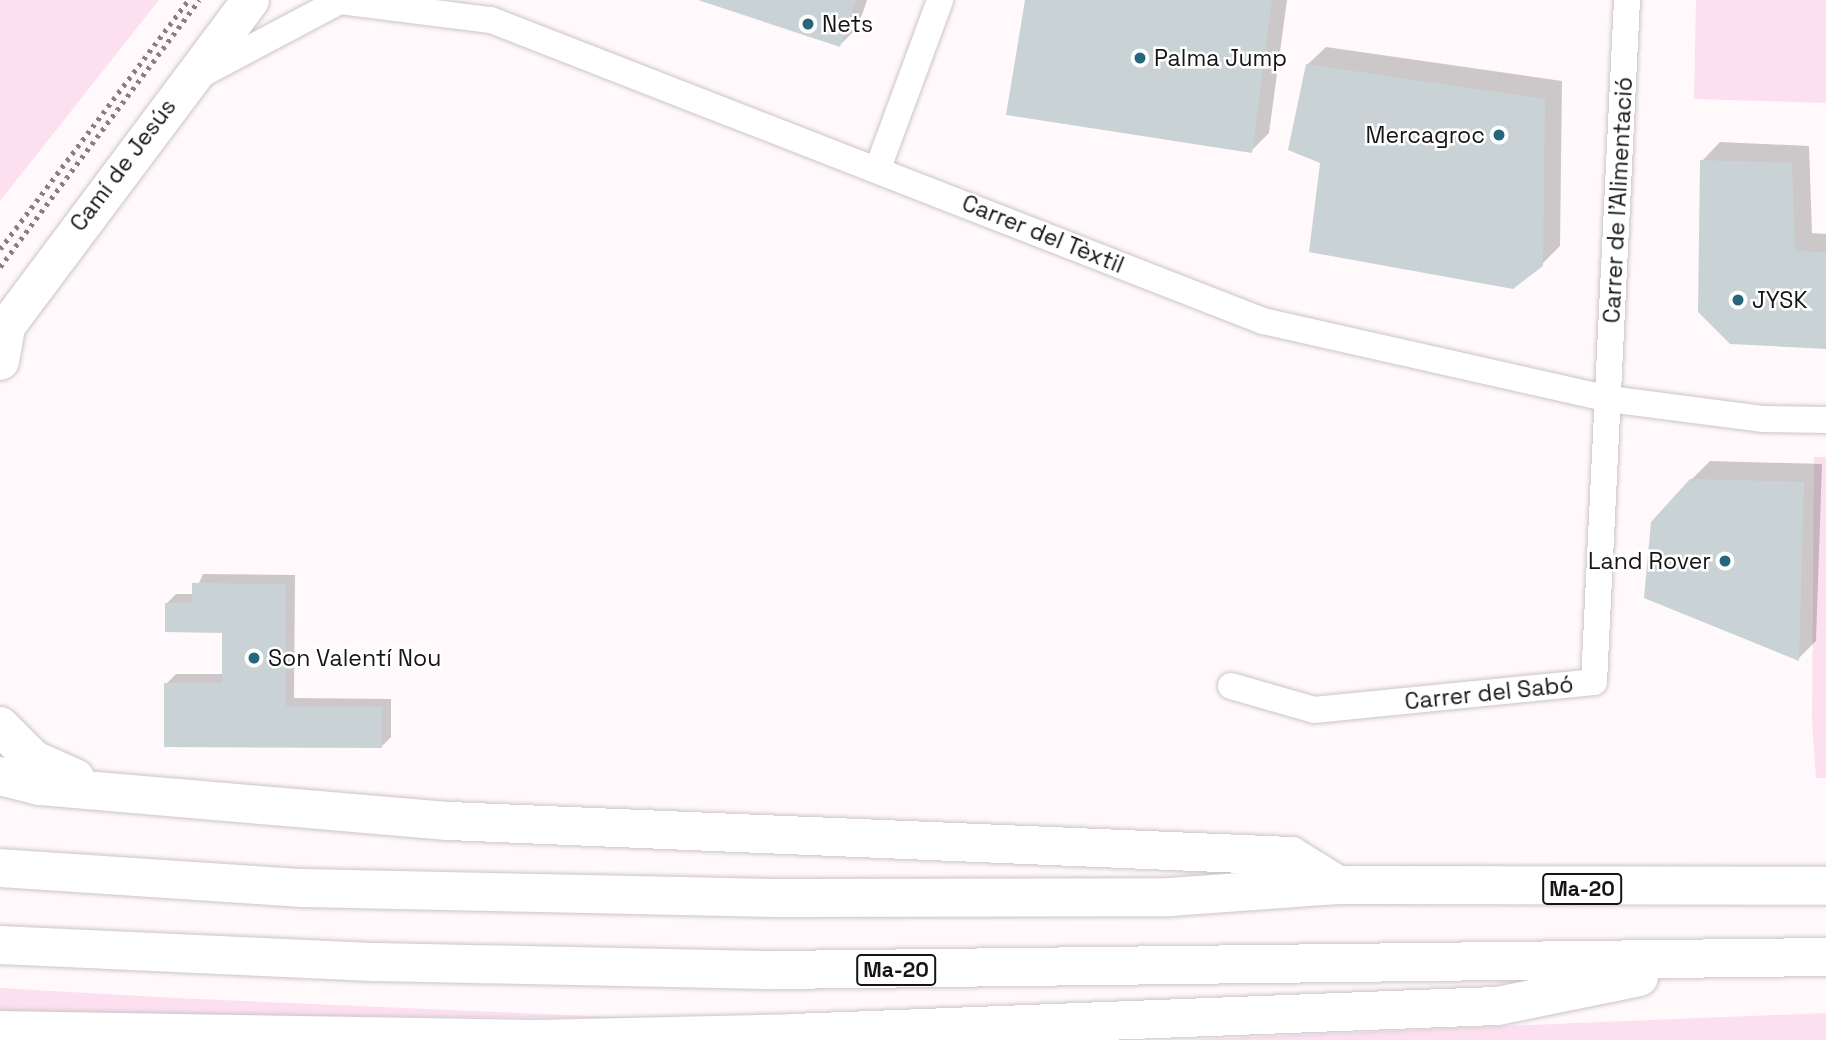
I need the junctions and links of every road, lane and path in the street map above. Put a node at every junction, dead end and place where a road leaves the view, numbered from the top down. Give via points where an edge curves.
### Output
1 (188, 0) edge
2 (200, 0) edge
3 (250, 0) edge
4 (467, 0) edge
5 (940, 0) edge
6 (1627, 0) edge
7 (491, 20) junction
8 (183, 85) junction
9 (878, 168) junction
10 (0, 249) edge
11 (0, 267) edge
12 (4, 329) edge
13 (0, 361) edge
14 (1609, 399) junction
15 (1826, 420) edge
16 (1231, 686) dead end
17 (0, 726) edge
18 (0, 776) edge
19 (117, 793) junction
20 (0, 867) edge
21 (1338, 885) junction
22 (1826, 886) edge
23 (0, 944) edge
24 (1826, 957) edge
25 (1734, 958) junction
26 (0, 1030) edge
27 (287, 1038) edge

1 - 10 path
2 - 11 path
3 - 8 street, Camí de Jesús
4 - 7 street
5 - 9 street
6 - 14 street, Carrer de l'Alimentació
7 - 8 street via 341,1
7 - 9 street, Carrer del Tèxtil
8 - 12 street, Camí de Jesús
9 - 14 street, Carrer del Tèxtil via 1263,321
12 - 13 highway
14 - 15 street, Carrer del Tèxtil via 1764,419
14 - 16 street, Carrer del Sabó via 1594,682 1314,710
17 - 19 highway via 34,760
18 - 19 highway
19 - 21 highway via 462,822 1291,856
20 - 21 highway, Ma-20 via 316,889 788,898 1171,897
21 - 22 highway, Ma-20
23 - 25 highway, Ma-20 via 829,970
24 - 25 highway, Ma-20
25 - 27 highway via 1497,1006 793,1033
26 - 27 highway

